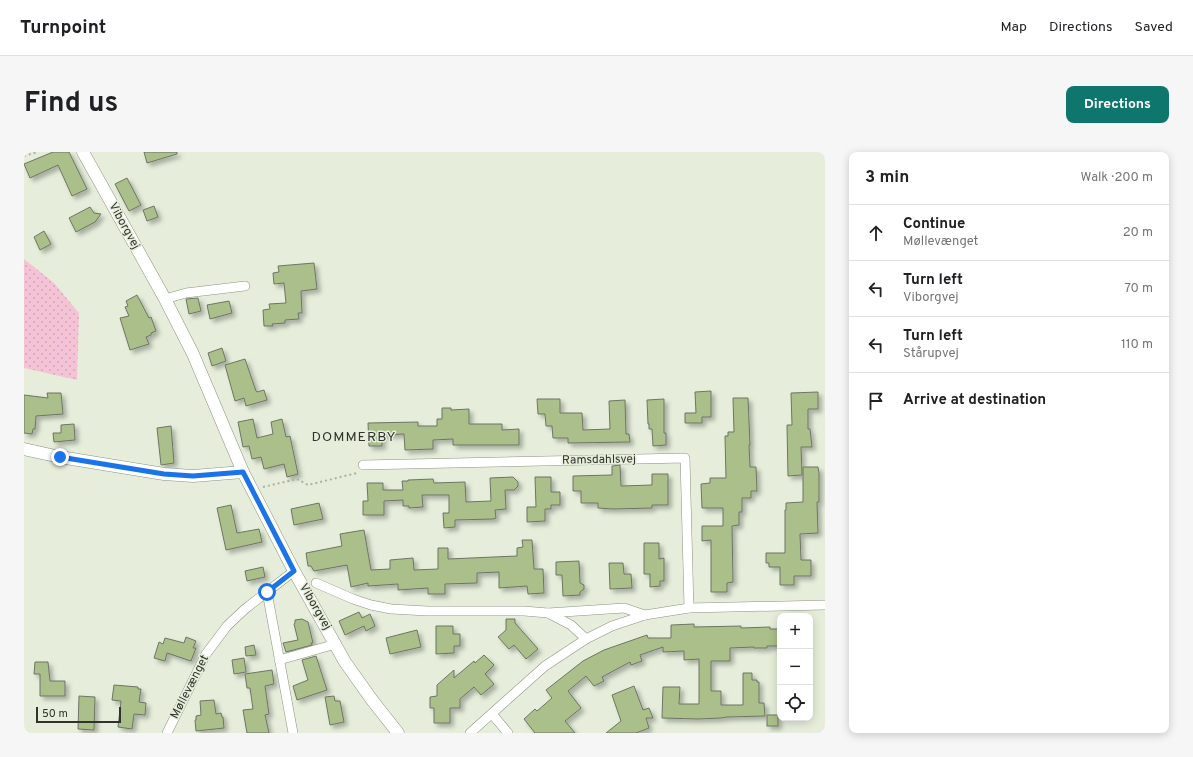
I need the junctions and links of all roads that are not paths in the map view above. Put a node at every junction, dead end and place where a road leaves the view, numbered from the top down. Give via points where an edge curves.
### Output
1 (83, 152) edge
2 (245, 286) dead end
3 (166, 299) junction
4 (24, 449) edge
5 (363, 465) road end
6 (243, 472) junction
7 (294, 571) junction
8 (316, 583) dead end
9 (267, 592) junction
10 (825, 605) edge
11 (689, 608) junction
12 (548, 613) junction
13 (645, 615) junction
14 (586, 639) junction
15 (336, 644) junction
16 (280, 660) junction
17 (492, 714) junction
18 (167, 733) edge
19 (293, 733) edge
20 (398, 733) edge
21 (470, 733) edge
22 (508, 733) edge

1 - 3 street, Viborgvej
2 - 3 street
3 - 6 street, Viborgvej via 193,354
4 - 6 street via 164,474 193,476
5 - 11 street, Ramsdahlsvej via 685,458
6 - 7 street, Viborgvej
7 - 9 street, Møllevænget
7 - 15 street, Viborgvej
8 - 12 street via 353,599 391,608
9 - 16 street
9 - 18 street, Møllevænget via 227,626 206,654
10 - 11 street
11 - 13 street
12 - 13 street via 624,608
12 - 14 street via 571,625
13 - 14 street via 612,626
14 - 17 street via 545,666
15 - 16 street
15 - 20 street, Viborgvej via 372,700
16 - 19 street
17 - 21 street
17 - 22 street

